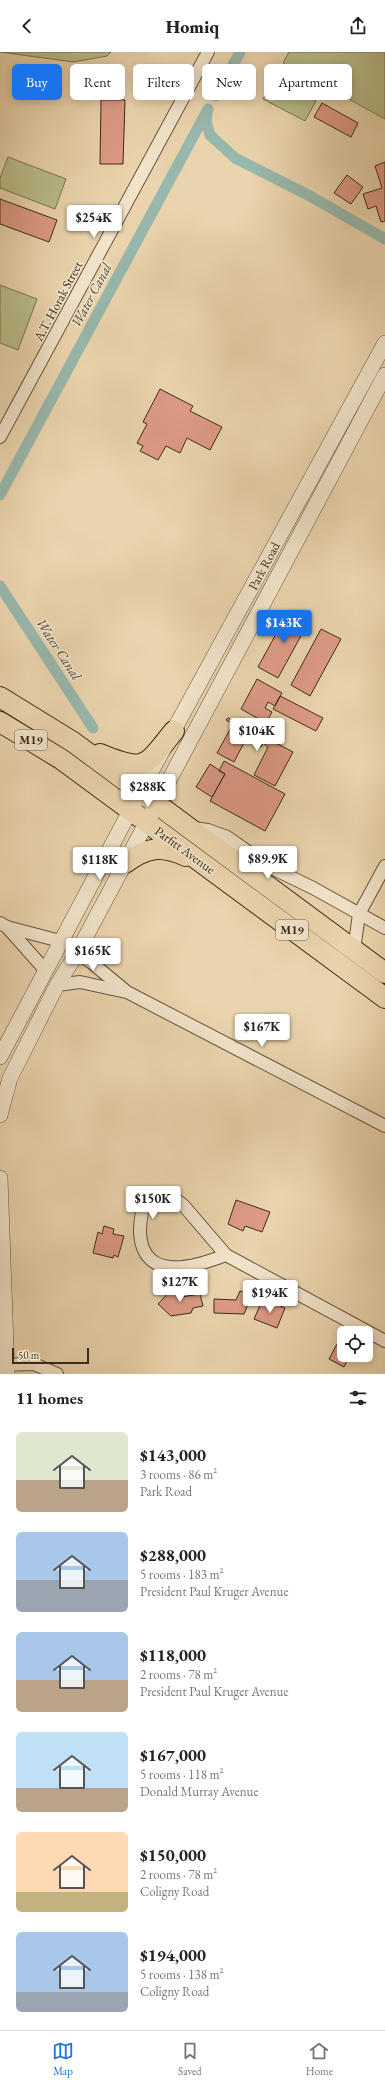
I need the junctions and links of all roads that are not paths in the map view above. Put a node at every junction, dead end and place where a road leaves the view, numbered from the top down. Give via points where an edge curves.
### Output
1 (208, 52) edge
2 (385, 343) edge
3 (385, 375) edge
4 (0, 437) edge
5 (0, 697) edge
6 (0, 722) edge
7 (174, 732) junction
8 (73, 742) junction
9 (148, 798) junction
10 (139, 816) junction
11 (186, 826) junction
12 (199, 861) junction
13 (125, 863) junction
14 (385, 866) edge
15 (359, 914) junction
16 (4, 925) edge
17 (385, 928) edge
18 (60, 941) junction
19 (354, 950) junction
20 (77, 953) junction
21 (46, 971) junction
22 (384, 972) edge
23 (58, 985) junction
24 (127, 992) junction
25 (385, 998) edge
26 (0, 1057) edge
27 (1, 1106) edge
28 (385, 1126) edge
29 (0, 1178) edge
30 (226, 1255) junction
31 (385, 1341) edge
32 (4, 1368) edge
33 (57, 1374) edge

1 - 4 street, A.T. Horak Street
2 - 7 street, Park Road
3 - 9 street, Park Road
5 - 8 highway, Parfitt Avenue / M19
6 - 10 highway, Parfitt Avenue / M19 via 61,759
7 - 8 highway via 153,758 146,764 137,766 122,763
7 - 9 street, Park Road
8 - 9 highway, Parfitt Avenue / M19
9 - 10 street
9 - 11 highway, Parfitt Avenue / M19
10 - 12 highway, Parfitt Avenue / M19
10 - 13 street
10 - 18 street
11 - 15 street, Parfitt Avenue via 227,837 272,868
11 - 19 highway, Parfitt Avenue / M19
12 - 13 highway via 173,850 152,849 138,854
12 - 25 highway, Parfitt Avenue / M19
13 - 20 street
14 - 15 street
15 - 17 street, Parfitt Avenue
15 - 19 street
16 - 18 street
16 - 21 street
18 - 21 street
19 - 22 highway, Parfitt Avenue / M19
20 - 23 street
20 - 24 street
21 - 26 street
23 - 24 street via 80,982
23 - 27 street via 10,1078
24 - 28 street
29 - 32 street
30 - 30 street via 198,1264 167,1268 155,1264 147,1256 141,1242 141,1215 148,1198 154,1194 174,1198
30 - 31 street
32 - 33 street via 34,1364

